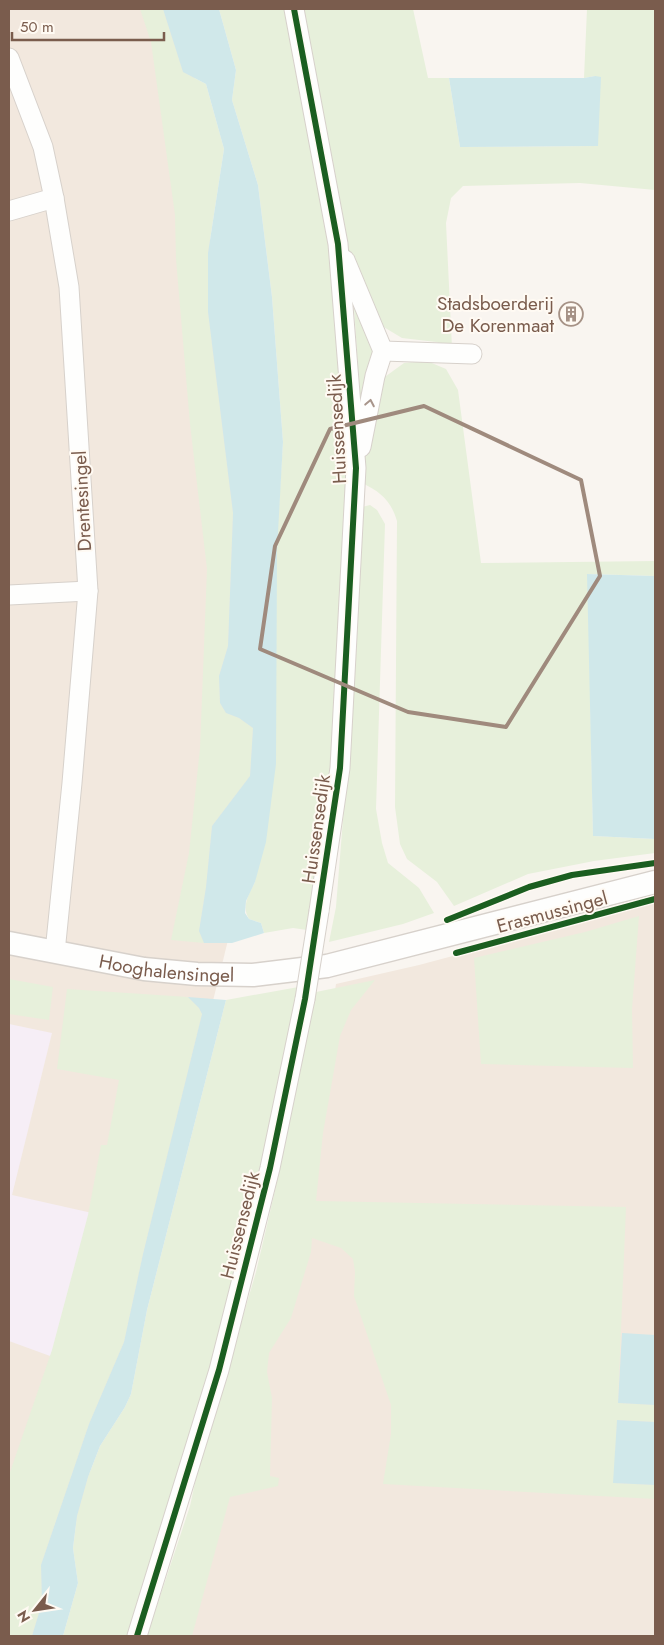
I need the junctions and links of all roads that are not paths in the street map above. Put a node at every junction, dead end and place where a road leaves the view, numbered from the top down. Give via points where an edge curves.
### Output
1 (294, 9) edge
2 (9, 58) edge
3 (54, 198) junction
4 (9, 211) edge
5 (338, 244) junction
6 (383, 351) junction
7 (472, 354) dead end
8 (356, 468) junction
9 (88, 591) junction
10 (9, 595) edge
11 (655, 882) edge
12 (9, 943) edge
13 (55, 952) junction
14 (327, 966) joint
15 (137, 1636) edge

1 - 5 street, Huissensedijk
2 - 3 street, Drentesingel via 43,147
3 - 4 street
3 - 9 street, Drentesingel via 69,287
5 - 6 street, Huissensedijk
5 - 8 street, Huissensedijk
6 - 7 street
8 -> 6 street, Huissensedijk
8 - 15 street, Huissensedijk, bridge via 340,768 305,999 270,1168 219,1370
9 - 10 street
9 - 13 street, Drentesingel
11 - 14 street, Erasmussingel
12 - 13 street, Hooghalensingel
13 - 14 street, Hooghalensingel via 144,969 197,974 253,975

